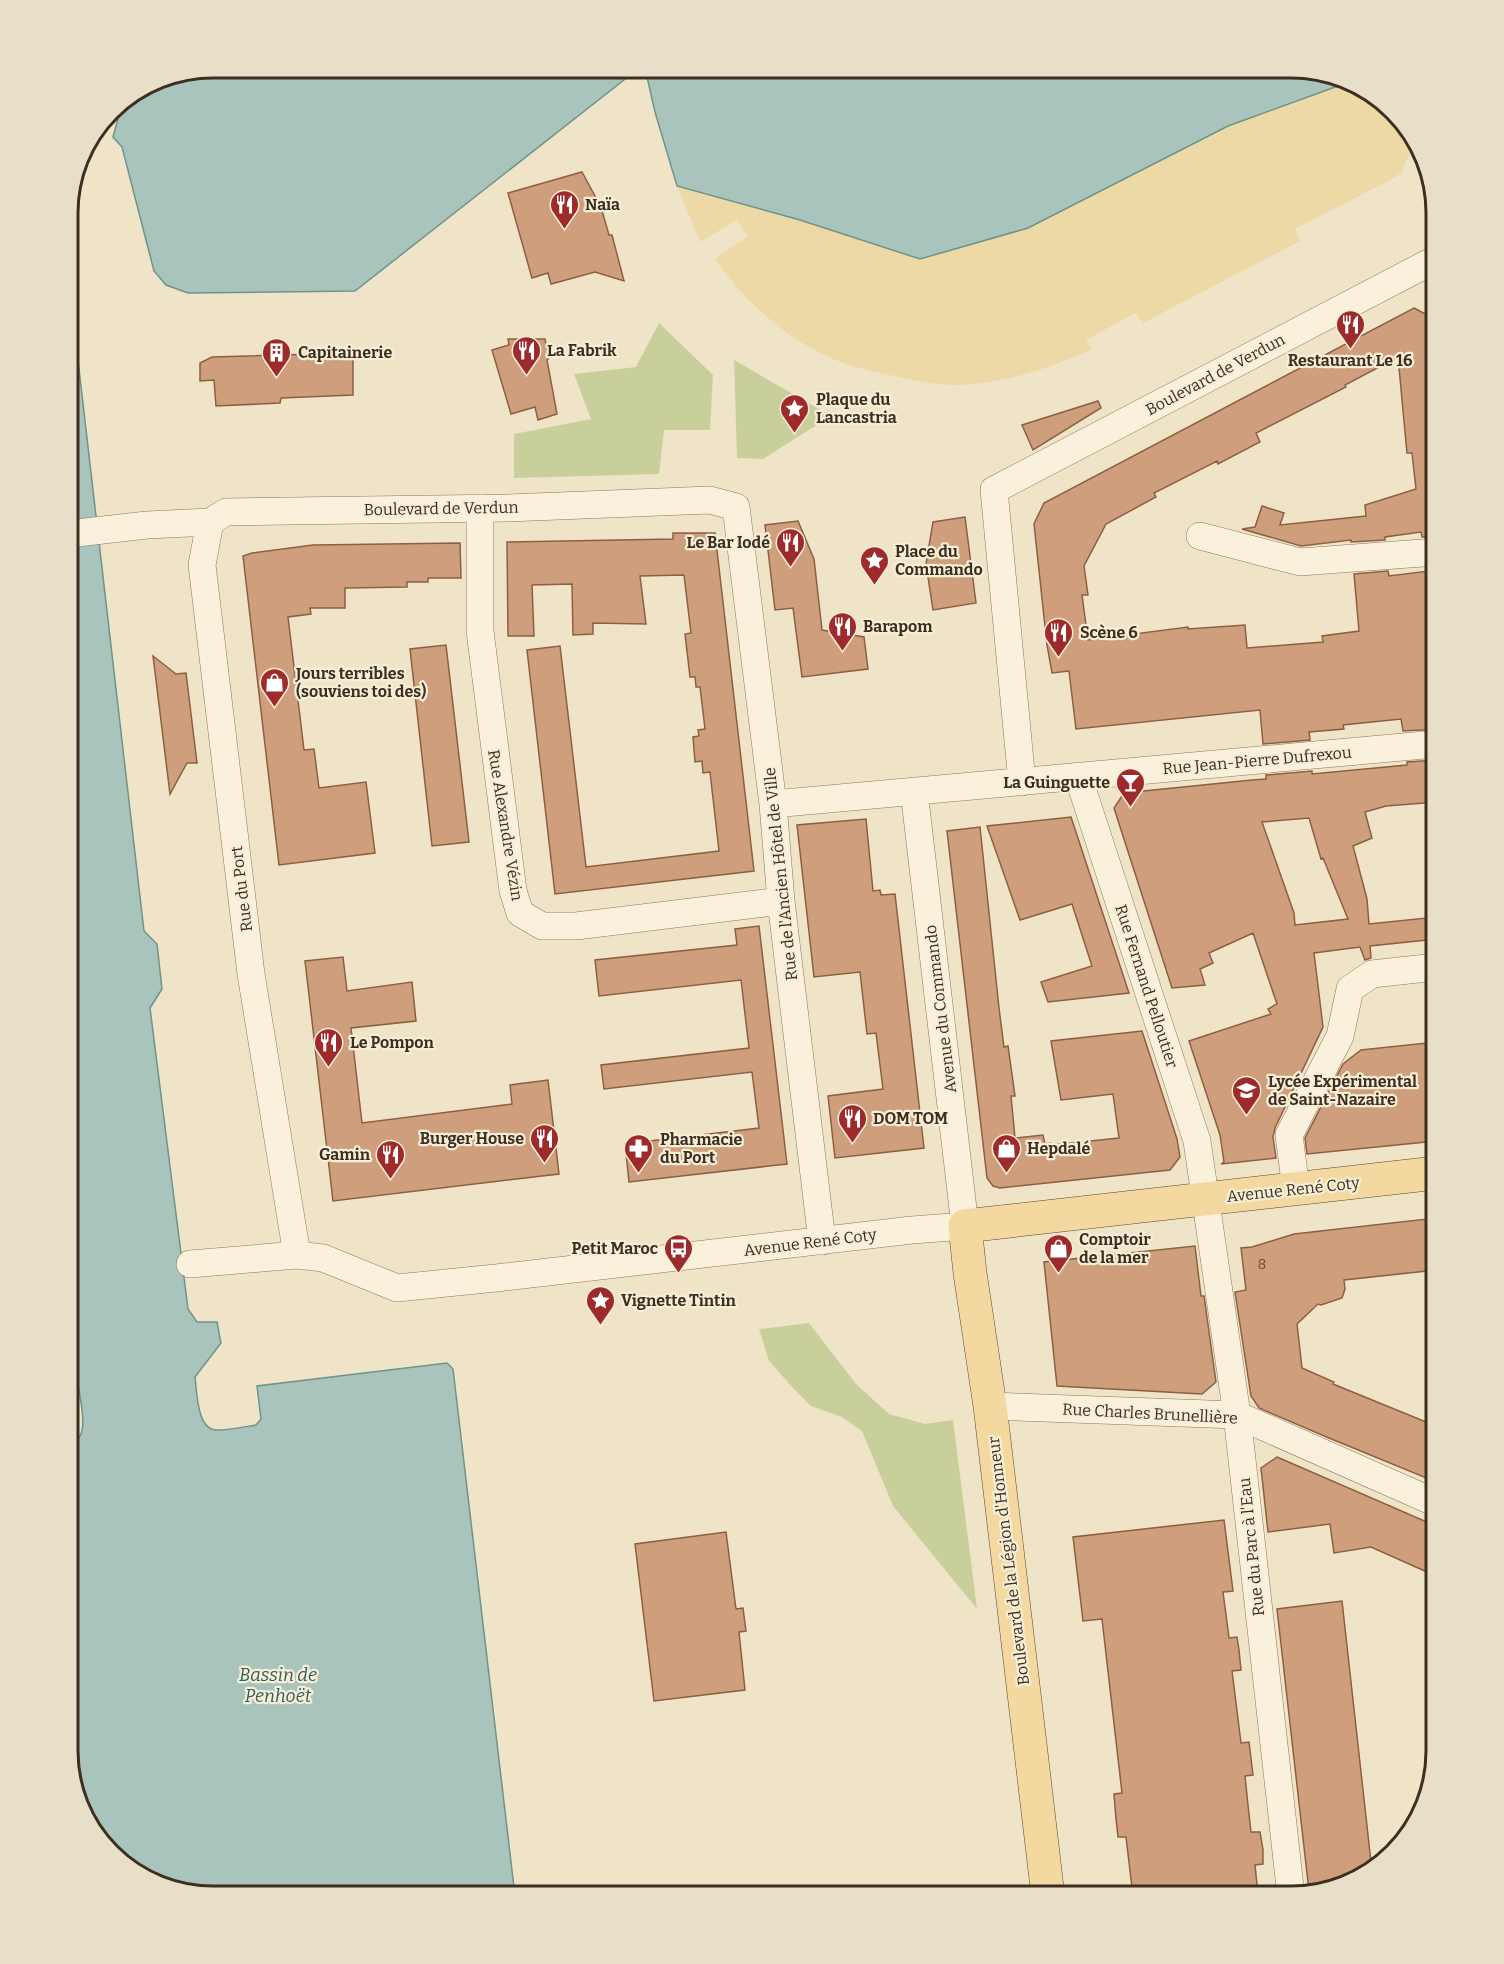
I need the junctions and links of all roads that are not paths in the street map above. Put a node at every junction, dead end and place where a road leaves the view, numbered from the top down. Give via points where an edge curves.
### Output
1 (1426, 265) edge
2 (736, 507) joint
3 (480, 508) junction
4 (210, 522) junction
5 (78, 533) edge
6 (1200, 536) dead end
7 (1426, 553) edge
8 (1426, 745) edge
9 (1078, 776) junction
10 (1022, 782) junction
11 (914, 791) junction
12 (773, 804) junction
13 (781, 901) junction
14 (1426, 968) edge
15 (1426, 1174) edge
16 (1296, 1189) junction
17 (1206, 1198) junction
18 (965, 1226) junction
19 (822, 1241) junction
20 (297, 1255) junction
21 (190, 1264) dead end
22 (990, 1406) junction
23 (1237, 1415) junction
24 (1426, 1498) edge
25 (1047, 1886) edge
26 (1290, 1886) edge

1 - 10 street, Boulevard de Verdun via 994,490
2 - 3 street, Boulevard de Verdun via 710,500
2 - 12 street, Rue de l'Ancien Hôtel de Ville
3 - 4 street, Boulevard de Verdun via 226,512
3 - 13 street, Rue Alexandre Vézin via 481,640 513,891 520,913 542,926 576,926
4 - 5 street, Boulevard de Verdun
4 - 20 street, Rue du Port via 202,565 251,974
6 - 7 street via 1300,562
8 - 9 street, Rue Jean-Pierre Dufrexou
9 - 10 street
9 - 17 street, Rue Fernand Pelloutier via 1197,1142
10 - 11 street
11 - 12 street
11 - 18 street, Avenue du Commando
12 - 13 street, Rue de l'Ancien Hôtel de Ville
13 - 19 street, Rue de l'Ancien Hôtel de Ville
14 - 16 street via 1372,974 1350,989 1340,1036 1289,1135
15 - 16 main road, Avenue René Coty
16 - 17 main road, Avenue René Coty
17 - 18 main road, Avenue René Coty
17 - 23 street, Rue du Parc à l'Eau
18 - 19 street, Avenue René Coty
18 - 22 main road, Boulevard de la Légion d'Honneur
19 - 20 street, Avenue René Coty via 397,1288 323,1258
20 - 21 street, Avenue René Coty
22 - 23 street, Rue Charles Brunellière
22 - 25 main road, Boulevard de la Légion d'Honneur
23 - 24 street, Rue Charles Brunellière
23 - 26 street, Rue du Parc à l'Eau

